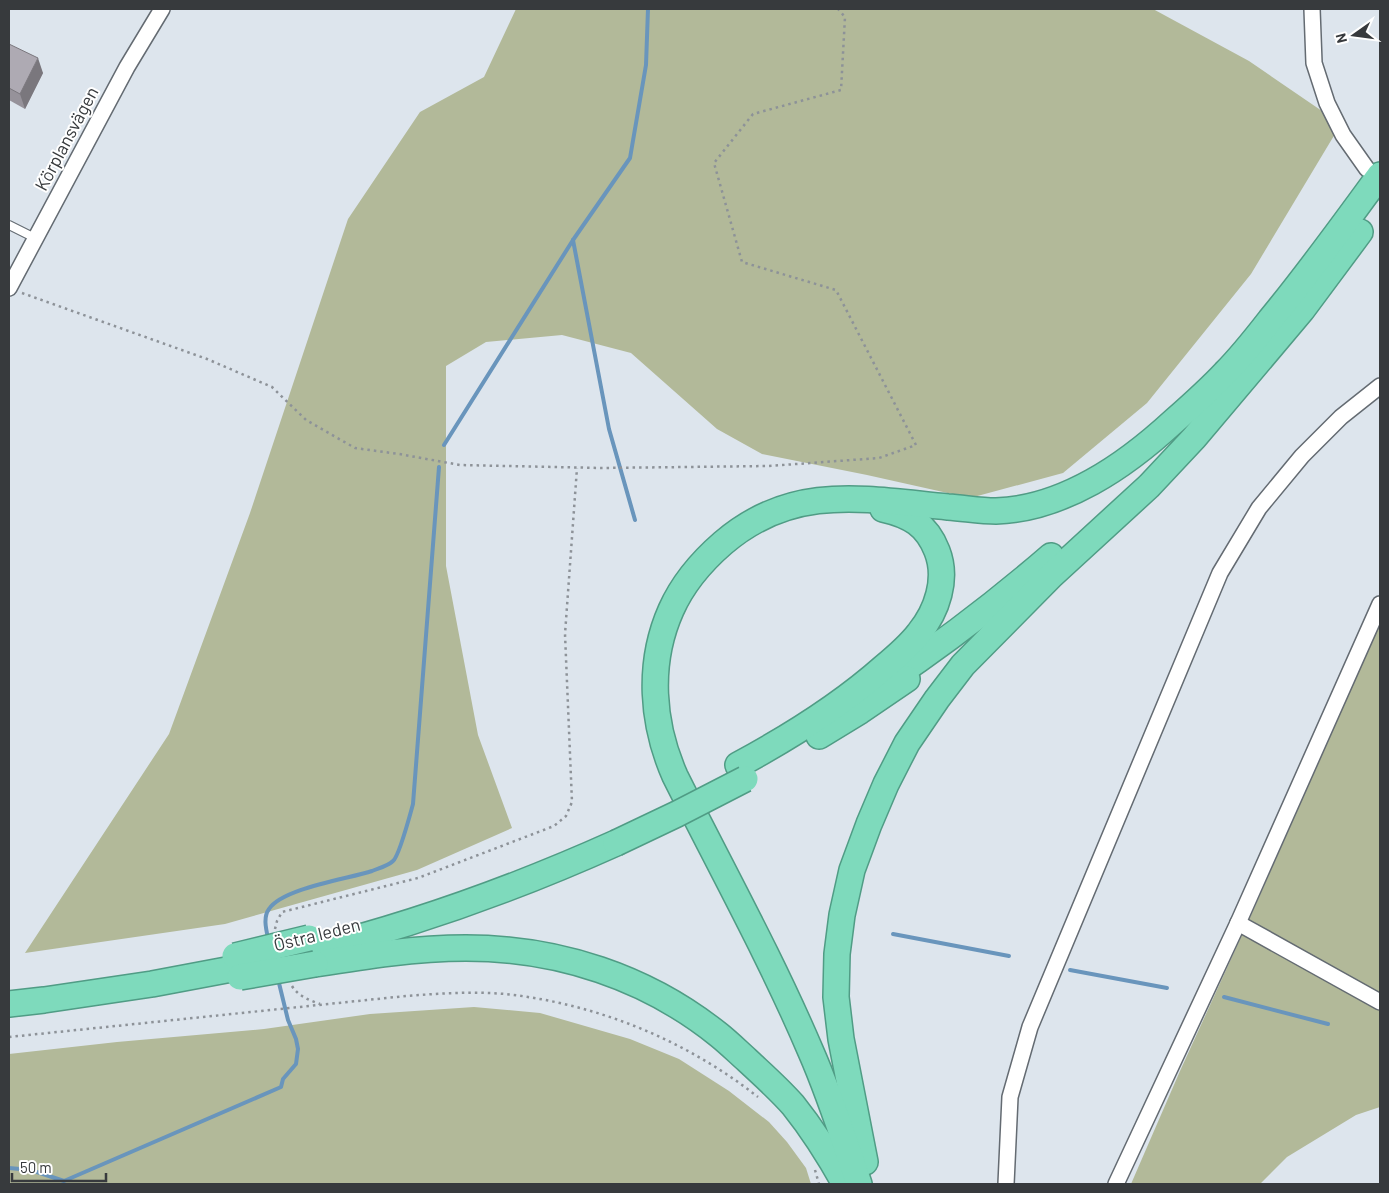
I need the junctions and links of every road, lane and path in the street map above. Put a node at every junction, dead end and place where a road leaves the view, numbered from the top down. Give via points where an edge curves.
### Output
1 (162, 9) edge
2 (838, 9) edge
3 (1312, 9) edge
4 (1376, 175) edge
5 (1380, 204) edge
6 (9, 225) edge
7 (36, 238) junction
8 (9, 288) edge
9 (1380, 386) edge
10 (1218, 408) junction
11 (577, 468) junction
12 (1380, 604) edge
13 (742, 771) junction
14 (1238, 924) junction
15 (275, 930) dead end
16 (312, 951) junction
17 (237, 967) junction
18 (290, 984) dead end
19 (9, 990) edge
20 (1380, 1002) edge
21 (9, 1004) edge
22 (322, 1004) junction
23 (9, 1037) edge
24 (759, 1098) dead end
25 (845, 1184) edge
26 (859, 1184) edge
27 (868, 1184) edge
28 (1006, 1184) edge
29 (1116, 1184) edge

1 - 7 street, Körplansvägen via 127,67
2 - 11 path via 845,17 841,90 753,114 714,162 742,262 836,290 916,444 879,458 861,460 769,466
3 - 4 street via 1314,63 1327,103 1343,135
4 - 13 highway via 1344,236 1311,280 1216,394 1136,479 1057,551 921,659 822,724
4 - 26 highway via 1299,285 1226,372 1158,436 1106,474 1051,501 996,511 870,499 822,499 798,503 777,510 733,534 693,572 678,595 657,654 655,684 662,743 675,776 812,1053
5 - 10 highway via 1302,310
6 - 7 lane
7 - 8 street, Körplansvägen
8 - 11 path via 207,359 272,387 306,420 355,448 460,465
9 - 28 street via 1341,417 1302,456 1259,508 1220,573 1030,1027 1010,1097
10 - 13 highway via 1122,503 1000,610 860,711 804,745
10 - 27 highway via 1149,486 1052,575 963,665 912,736 886,784 852,870 842,915 836,997
11 - 15 path via 565,634 572,802 566,816 554,826 418,878 282,912
12 - 14 street
13 - 16 highway, bridge via 655,825 615,838 566,866 442,912
13 - 27 highway via 840,702 919,633 934,607 942,575 936,548 919,523 885,509 834,506 798,512 752,531 715,559 685,599 675,619 663,673 665,716 676,759 798,1005
14 - 20 street
14 - 29 street
16 - 17 highway, Östra leden
16 - 25 highway via 381,954 467,948 504,950 581,963 633,982 684,1010 719,1035 773,1084 818,1139
17 - 19 highway, Östra leden via 174,968
17 - 21 highway, Östra leden via 152,984
18 - 22 path via 307,999
22 - 23 path
22 - 24 path via 442,993 528,997 609,1016 648,1031 688,1050 734,1078

